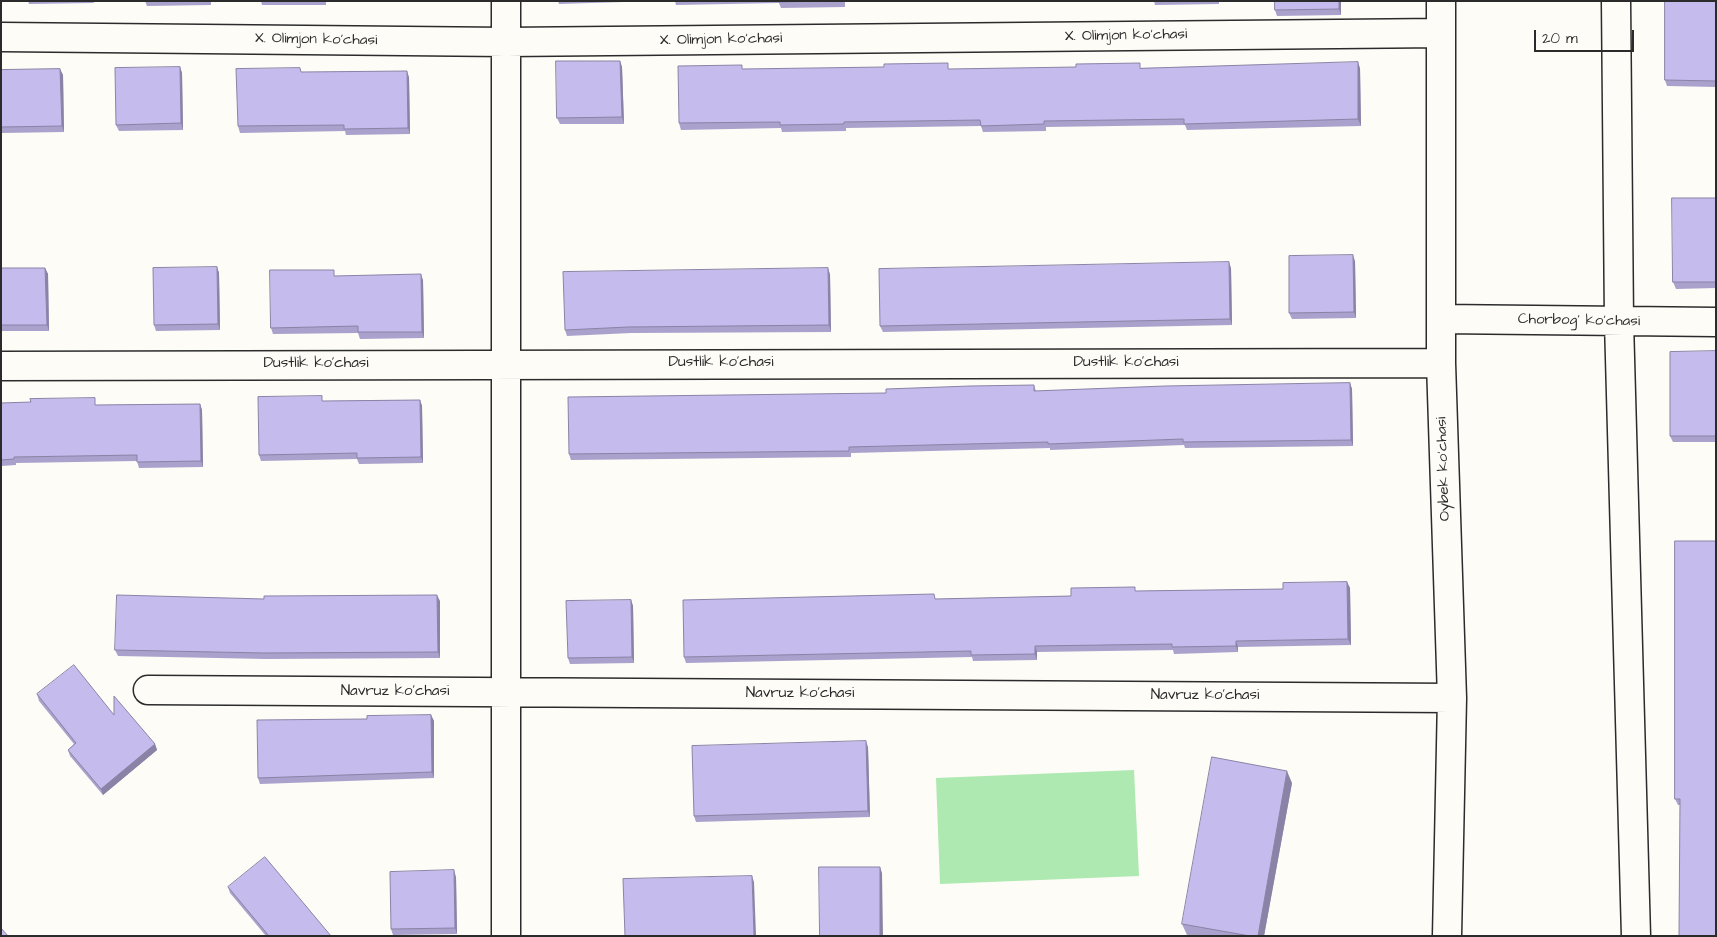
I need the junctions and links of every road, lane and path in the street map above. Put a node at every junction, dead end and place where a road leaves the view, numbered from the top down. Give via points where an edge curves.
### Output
1 (506, 1) edge
2 (1441, 1) edge
3 (1616, 1) edge
4 (1441, 33) junction
5 (1, 37) edge
6 (506, 42) junction
7 (1442, 319) junction
8 (1618, 322) junction
9 (1716, 322) edge
10 (506, 363) junction
11 (1441, 363) junction
12 (1, 366) edge
13 (148, 690) dead end
14 (506, 692) junction
15 (1452, 698) junction
16 (506, 936) edge
17 (1448, 936) edge
18 (1636, 936) edge

1 - 6 street
2 - 4 street, Oybek ko'chasi
3 - 8 street
4 - 6 street, X. Olimjon ko'chasi
4 - 7 street, Oybek ko'chasi
5 - 6 street, X. Olimjon ko'chasi
6 - 10 street
7 - 8 street, Chorbog' ko'chasi
7 - 11 street, Oybek ko'chasi
8 - 9 street, Chorbog' ko'chasi
8 - 18 street
10 - 11 street, Dustlik ko'chasi
10 - 12 street, Dustlik ko'chasi
10 - 14 street
11 - 15 street, Oybek ko'chasi
13 - 14 street, Navruz ko'chasi
14 - 15 street, Navruz ko'chasi
14 - 16 street
15 - 17 street, Oybek ko'chasi

